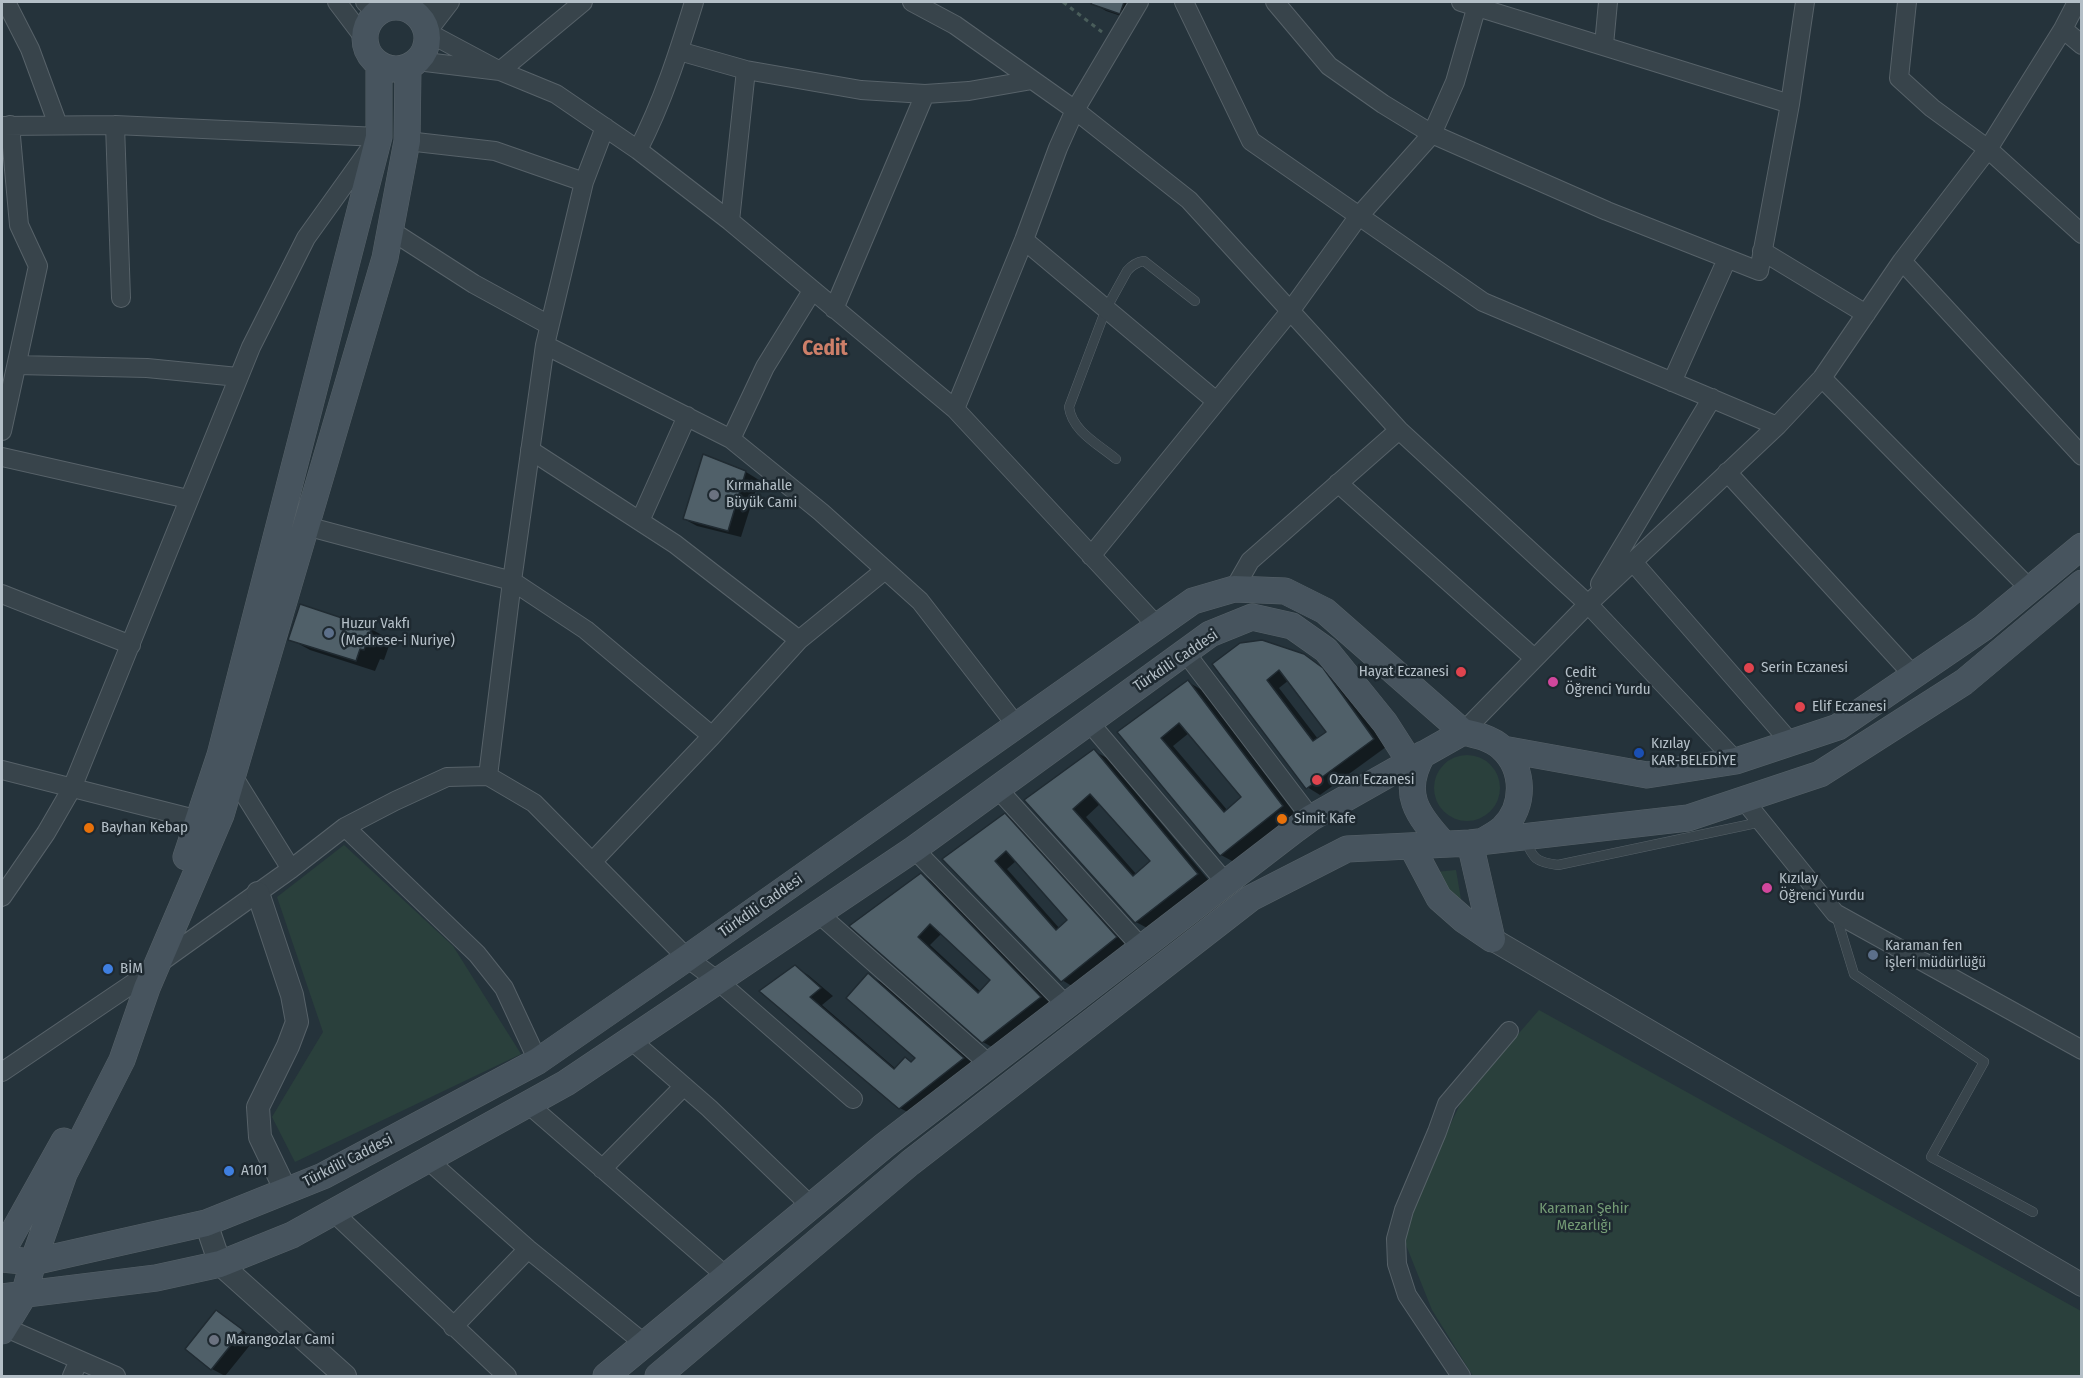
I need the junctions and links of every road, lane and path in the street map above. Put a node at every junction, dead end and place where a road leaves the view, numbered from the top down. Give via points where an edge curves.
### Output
1 (6, 2) edge
2 (337, 2) edge
3 (450, 2) edge
4 (583, 2) edge
5 (694, 2) edge
6 (912, 2) edge
7 (1063, 2) edge
8 (1139, 2) edge
9 (1184, 2) edge
10 (1275, 2) edge
11 (1608, 2) edge
12 (1805, 2) edge
13 (1907, 2) edge
14 (2077, 2) edge
15 (1472, 3) edge
16 (379, 6) edge
17 (422, 12) edge
18 (2062, 29) junction
19 (365, 39) junction
20 (1115, 42) junction
21 (1604, 45) junction
22 (2082, 45) edge
23 (679, 51) junction
24 (379, 64) junction
25 (413, 64) junction
26 (500, 70) junction
27 (746, 70) junction
28 (1032, 80) junction
29 (925, 94) junction
30 (1790, 104) junction
31 (1075, 110) junction
32 (58, 125) junction
33 (115, 125) junction
34 (6, 126) edge
35 (605, 127) junction
36 (1432, 134) junction
37 (379, 137) junction
38 (407, 141) junction
39 (1988, 149) junction
40 (638, 150) junction
41 (584, 182) junction
42 (1358, 217) junction
43 (730, 221) junction
44 (390, 230) junction
45 (2082, 234) edge
46 (1024, 240) junction
47 (1762, 251) junction
48 (1727, 259) junction
49 (1902, 261) junction
50 (812, 291) junction
51 (121, 298) dead end
52 (1195, 301) dead end
53 (834, 309) junction
54 (1106, 309) junction
55 (1291, 310) junction
56 (1866, 314) junction
57 (549, 326) junction
58 (545, 345) junction
59 (17, 365) junction
60 (238, 377) junction
61 (1822, 378) junction
62 (1672, 382) junction
63 (1712, 398) junction
64 (1216, 401) junction
65 (955, 410) junction
66 (687, 416) junction
67 (1777, 426) junction
68 (1399, 430) junction
69 (2, 431) edge
70 (731, 439) junction
71 (530, 450) junction
72 (2082, 456) edge
73 (2, 457) edge
74 (1116, 459) dead end
75 (1727, 472) junction
76 (1338, 483) junction
77 (188, 499) junction
78 (640, 521) junction
79 (306, 526) junction
80 (2082, 546) edge
81 (1090, 556) junction
82 (1633, 562) junction
83 (885, 570) junction
84 (512, 581) junction
85 (2082, 583) edge
86 (2030, 589) junction
87 (1234, 590) junction
88 (2, 594) edge
89 (1588, 604) junction
90 (1157, 626) junction
91 (799, 640) junction
92 (131, 645) junction
93 (1185, 652) junction
94 (1534, 658) junction
95 (1914, 676) junction
96 (1089, 722) junction
97 (1016, 725) junction
98 (1463, 732) junction
99 (712, 736) junction
100 (1791, 743) junction
101 (1503, 749) junction
102 (1416, 758) junction
103 (1736, 761) junction
104 (2, 770) edge
105 (233, 776) junction
106 (488, 776) junction
107 (72, 788) junction
108 (998, 788) junction
109 (1743, 799) junction
110 (1311, 818) junction
111 (199, 820) junction
112 (1761, 822) junction
113 (345, 827) junction
114 (1524, 837) junction
115 (1477, 842) junction
116 (1444, 844) junction
117 (1413, 847) junction
118 (914, 849) junction
119 (592, 862) junction
120 (291, 869) junction
121 (1226, 883) junction
122 (258, 893) junction
123 (2, 897) edge
124 (1835, 913) junction
125 (819, 914) junction
126 (1492, 939) junction
127 (1142, 948) junction
128 (687, 958) junction
129 (158, 964) junction
130 (718, 981) junction
131 (135, 982) junction
132 (1067, 1006) junction
133 (1509, 1031) dead end
134 (631, 1040) junction
135 (2082, 1050) edge
136 (538, 1061) junction
137 (989, 1064) junction
138 (2, 1072) edge
139 (684, 1086) junction
140 (853, 1098) dead end
141 (528, 1104) junction
142 (428, 1160) junction
143 (602, 1169) junction
144 (286, 1191) junction
145 (811, 1206) junction
146 (333, 1212) junction
147 (2034, 1212) dead end
148 (206, 1223) junction
149 (528, 1249) junction
150 (2, 1252) edge
151 (2, 1259) edge
152 (33, 1262) junction
153 (220, 1264) junction
154 (726, 1276) junction
155 (2082, 1285) edge
156 (13, 1296) edge
157 (453, 1327) junction
158 (3, 1329) edge
159 (645, 1344) junction
160 (75, 1368) edge
161 (116, 1377) edge
162 (345, 1377) edge
163 (507, 1377) edge
164 (606, 1377) edge
165 (658, 1377) edge
166 (1461, 1377) edge

1 - 32 street via 30,49
2 - 19 street
3 - 17 street
4 - 26 street
5 - 23 street
6 - 28 street via 955,25
7 - 20 path
8 - 20 street
9 - 42 street via 1251,141
10 - 36 street via 1329,66
11 - 21 street
12 - 30 street
13 - 39 street via 1899,78
14 - 18 street
15 - 21 street
15 - 36 street via 1455,82
16 - 17 main road
16 - 19 main road
17 - 25 main road via 427,42 424,53
17 - 26 street
18 - 22 street
18 - 39 street
19 - 24 main road via 371,57
20 - 31 street
21 - 30 street
23 - 27 street
23 - 40 street via 658,111
24 - 25 main road via 398,69
24 - 37 main road
25 - 26 street
25 - 38 main road
26 - 35 street via 555,94
27 - 29 street via 861,90
27 - 43 street
28 - 29 street
28 - 31 street
29 - 53 street
30 - 47 street
31 - 46 street
31 - 55 street via 1189,200
32 - 33 street
32 - 34 street
33 - 37 street
33 - 51 street
34 - 59 street via 19,225 38,266
35 - 40 street
35 - 41 street
36 - 42 street
36 - 48 street
37 - 60 street via 306,238
37 - 111 main road via 223,744
38 - 41 street via 495,151
38 - 44 main road
39 - 45 street
39 - 49 street
40 - 43 street
41 - 57 street
42 - 55 street
42 - 62 street via 1483,302
43 - 50 street
44 - 57 street
44 - 79 main road
46 - 54 street
46 - 65 street
47 - 48 street via 1759,272
47 - 56 street
48 - 62 street
49 - 56 street
49 - 72 street
50 - 53 street
50 - 70 street via 765,367
52 - 54 lane via 1144,261 1127,271
53 - 65 street
54 - 64 street
54 - 74 lane via 1069,407 1078,428
55 - 64 street
55 - 68 street
56 - 61 street
57 - 58 street
58 - 66 street
58 - 71 street
59 - 60 street via 147,368
59 - 69 street
60 - 77 street
61 - 67 street
61 - 86 street
62 - 63 street
63 - 67 street
63 - 89 street
64 - 81 street
65 - 81 street
66 - 70 street
66 - 78 street
67 - 75 street
68 - 76 street
68 - 89 street
70 - 83 street
71 - 78 street
71 - 84 street
73 - 77 street
75 - 82 street
75 - 95 street
76 - 87 street via 1250,561
76 - 94 street
77 - 92 street
78 - 91 street
79 - 84 street
79 - 105 main road
80 - 86 main road
81 - 90 street
82 - 89 street
82 - 100 street
83 - 91 street
83 - 97 street via 920,601
84 - 99 street via 585,630
84 - 106 street
85 - 109 main road via 1964,682 1820,774
86 - 95 main road
87 - 90 main road, Türkdili Caddesi via 1193,601
87 - 98 main road, Türkdili Caddesi via 1285,591 1325,610
88 - 92 street
89 - 94 street
89 - 103 street
90 - 97 main road, Türkdili Caddesi
91 - 99 street
92 - 107 street
93 - 96 main road, Türkdili Caddesi
93 - 102 main road, Türkdili Caddesi via 1210,634 1252,617 1292,626 1326,650
93 - 110 street
94 - 98 street
95 - 100 main road via 1839,728
96 - 108 main road, Türkdili Caddesi
96 - 121 street
97 - 128 main road, Türkdili Caddesi
98 - 101 main road via 1493,741
98 - 102 main road
99 - 119 street
100 - 103 main road
101 - 103 main road via 1647,775
101 - 115 main road via 1520,780 1520,798 1503,829
102 - 110 main road
102 - 116 main road via 1412,796 1417,812
104 - 107 street
105 - 120 street
105 - 129 main road via 222,815
106 - 113 street via 447,777
106 - 119 street via 534,803
107 - 111 street
107 - 123 street
108 - 118 main road, Türkdili Caddesi
108 - 127 street
109 - 112 street
109 - 114 main road via 1688,818
110 - 121 main road
111 - 131 main road
112 - 114 lane via 1558,865 1533,857
112 - 124 street
113 - 120 street
113 - 136 street via 477,954 504,988
114 - 115 main road
115 - 116 main road
115 - 126 main road
116 - 117 main road
117 - 126 main road via 1439,898
117 - 165 main road via 1347,849 1251,898 910,1163
118 - 125 main road, Türkdili Caddesi
118 - 132 street
119 - 128 street
120 - 122 street
121 - 127 main road
122 - 129 street
122 - 144 street via 292,995 297,1022 258,1107 260,1137
124 - 135 street
124 - 147 lane via 1854,974 1984,1062 1931,1157
125 - 130 main road, Türkdili Caddesi
125 - 137 street
126 - 155 street
127 - 132 main road
128 - 130 street
128 - 136 main road, Türkdili Caddesi
129 - 152 main road via 122,1060 64,1174
130 - 134 main road, Türkdili Caddesi
130 - 140 street
131 - 138 street
131 - 150 main road via 82,1107
132 - 137 main road
133 - 166 street via 1447,1104 1404,1209 1396,1239 1397,1264 1407,1294
134 - 139 street
134 - 141 main road, Türkdili Caddesi
136 - 144 main road, Türkdili Caddesi via 323,1176
137 - 145 main road
139 - 143 street
139 - 145 street
141 - 142 main road, Türkdili Caddesi
141 - 143 street
142 - 146 main road, Türkdili Caddesi
142 - 149 street
143 - 154 street
144 - 148 main road, Türkdili Caddesi
145 - 154 main road
146 - 153 main road, Türkdili Caddesi via 292,1235
146 - 157 street
148 - 152 main road, Türkdili Caddesi
148 - 153 street
149 - 157 street
149 - 159 street
151 - 152 main road, Türkdili Caddesi
152 - 156 main road
153 - 156 main road, Türkdili Caddesi via 156,1278
153 - 162 street
154 - 159 main road
156 - 158 main road
157 - 163 street
158 - 160 street
159 - 164 main road
160 - 161 street

